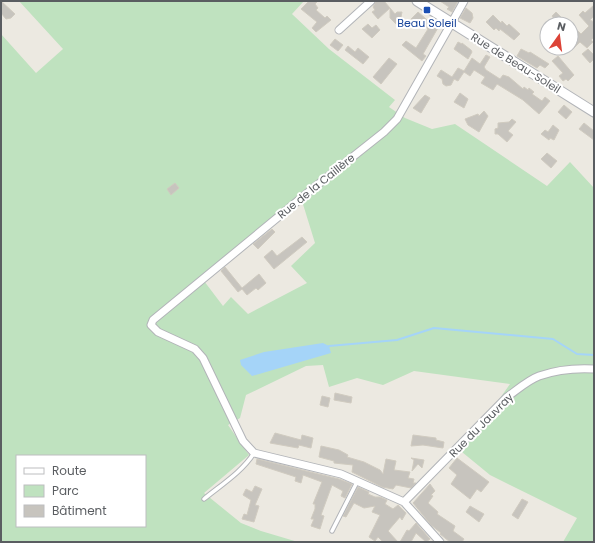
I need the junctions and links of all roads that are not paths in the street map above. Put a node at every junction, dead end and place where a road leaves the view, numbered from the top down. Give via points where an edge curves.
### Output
1 (371, 1) edge
2 (417, 1) edge
3 (464, 1) edge
4 (451, 22) junction
5 (339, 30) dead end
6 (594, 112) edge
7 (594, 368) edge
8 (254, 453) junction
9 (358, 481) junction
10 (204, 499) dead end
11 (404, 502) junction
12 (332, 531) dead end
13 (440, 542) edge

1 - 5 street
2 - 4 street, Rue de Beau-Soleil
3 - 4 street, Rue de la Caillère
4 - 6 street, Rue de Beau-Soleil
4 - 8 street, Rue de la Caillère via 397,119 159,315 151,325 158,332 195,349 203,358 243,441
7 - 11 street, Rue du Jauvray via 559,371 538,376 525,384 508,397
8 - 9 street via 341,474
8 - 10 lane via 249,462
9 - 11 street
9 - 12 lane
11 - 13 street

